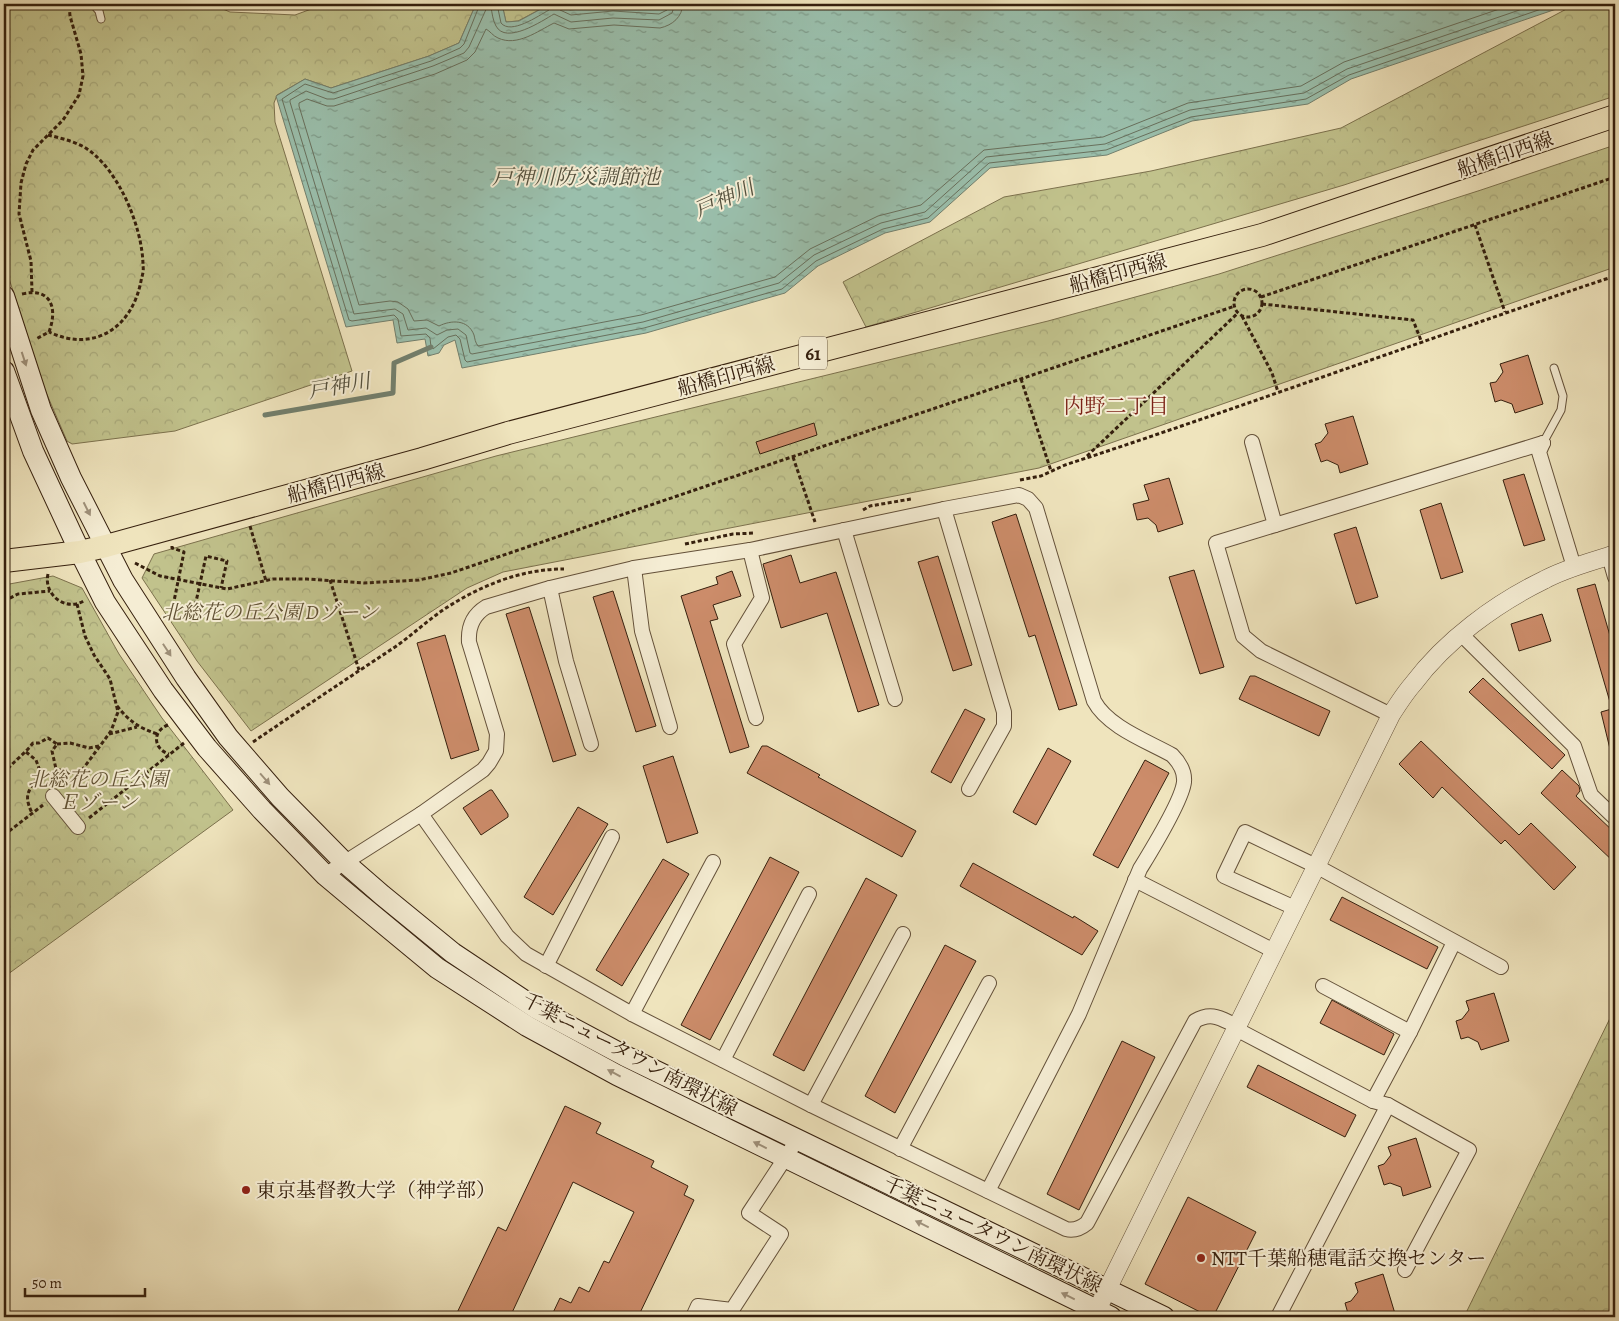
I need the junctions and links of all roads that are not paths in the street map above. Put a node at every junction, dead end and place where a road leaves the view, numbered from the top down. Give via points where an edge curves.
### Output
1 (93, 4) edge
2 (101, 18) dead end
3 (1615, 116) edge
4 (11, 295) edge
5 (1554, 368) dead end
6 (4, 371) edge
7 (1252, 442) dead end
8 (1543, 443) junction
9 (944, 509) junction
10 (1275, 525) junction
11 (844, 530) junction
12 (106, 546) junction
13 (750, 550) junction
14 (80, 552) junction
15 (1612, 555) edge
16 (4, 561) edge
17 (1574, 567) junction
18 (634, 568) junction
19 (1615, 577) edge
20 (550, 588) junction
21 (1461, 634) junction
22 (895, 698) dead end
23 (1391, 715) junction
24 (756, 718) dead end
25 (670, 728) dead end
26 (590, 744) dead end
27 (969, 789) dead end
28 (54, 796) dead end
29 (422, 814) junction
30 (1615, 818) edge
31 (78, 827) road end
32 (612, 838) dead end
33 (344, 862) junction
34 (713, 862) dead end
35 (1316, 866) junction
36 (325, 875) junction
37 (1135, 880) junction
38 (809, 894) dead end
39 (1295, 908) junction
40 (903, 934) dead end
41 (1454, 942) junction
42 (1274, 951) junction
43 (546, 966) junction
44 (1501, 967) dead end
45 (989, 983) dead end
46 (1323, 986) dead end
47 (632, 1014) junction
48 (1236, 1028) junction
49 (1410, 1032) junction
50 (723, 1060) junction
51 (1373, 1101) junction
52 (811, 1105) junction
53 (1388, 1105) junction
54 (797, 1140) junction
55 (900, 1149) junction
56 (786, 1158) junction
57 (988, 1191) junction
58 (1405, 1270) dead end
59 (1108, 1290) junction
60 (1104, 1314) edge
61 (693, 1317) edge
62 (1164, 1317) edge
63 (1278, 1317) edge

1 - 2 lane
3 - 12 main road, 船橋印西線 / 61 via 1262,235 508,433
4 -> 12 main road, 千葉ニュータウン南環状線 via 41,410
5 - 8 lane via 1563,396 1561,410
6 - 14 main road, 千葉ニュータウン南環状線 via 33,451
7 - 10 street
8 - 10 street
8 - 17 street via 1539,452
9 - 11 street
9 - 27 street via 1004,712 1004,726
9 - 37 street via 1019,495 1028,499 1036,508 1094,702 1114,723 1172,754 1178,761 1184,781 1182,792
10 - 23 street via 1216,543 1243,636 1261,651
11 - 13 street
11 - 22 street
12 - 14 main road, 船橋印西線 / 61
12 -> 33 main road, 千葉ニュータウン南環状線 via 122,580 228,737 280,797
13 - 18 street
13 - 24 street via 762,598 734,644
14 - 16 main road, 船橋印西線 / 61
14 - 36 main road, 千葉ニュータウン南環状線 via 105,602 163,690 201,740 262,810
15 - 17 street
15 - 19 street
17 - 21 street via 1518,594
18 - 20 street
18 - 25 street via 642,631
20 - 26 street via 566,661
20 - 29 street via 486,607 472,620 469,642 497,734 496,751 483,770
21 - 23 street via 1414,683
21 - 30 street via 1574,746 1591,795
23 - 35 street
28 - 31 street
29 - 33 street
29 - 43 street via 507,936 526,954
32 - 43 street
33 - 36 street
33 - 54 main road, 千葉ニュータウン南環状線 via 453,953 537,1009
34 - 47 street
35 - 39 street
35 - 39 street via 1245,832 1224,876
35 - 41 street
56 -> 36 main road, 千葉ニュータウン南環状線 via 616,1075 527,1026 437,968
37 - 42 street
37 - 57 street via 1079,1014
38 - 50 street
39 - 42 street
40 - 52 street
41 - 44 street
41 - 49 street
42 - 48 street
43 - 47 street
45 - 55 street
46 - 49 street
47 - 50 street
48 - 51 street
48 - 57 street via 1212,1016 1195,1021 1082,1227 1066,1229
48 - 59 street
49 - 51 street
50 - 52 street
51 - 53 street
52 - 55 street
53 - 58 street via 1470,1150
53 - 63 street
54 - 56 street
54 - 59 main road, 千葉ニュータウン南環状線
55 - 57 street
60 -> 56 main road, 千葉ニュータウン南環状線
56 - 61 street via 749,1213 781,1234 732,1310 698,1306
59 - 60 street
59 - 62 main road, 千葉ニュータウン南環状線

